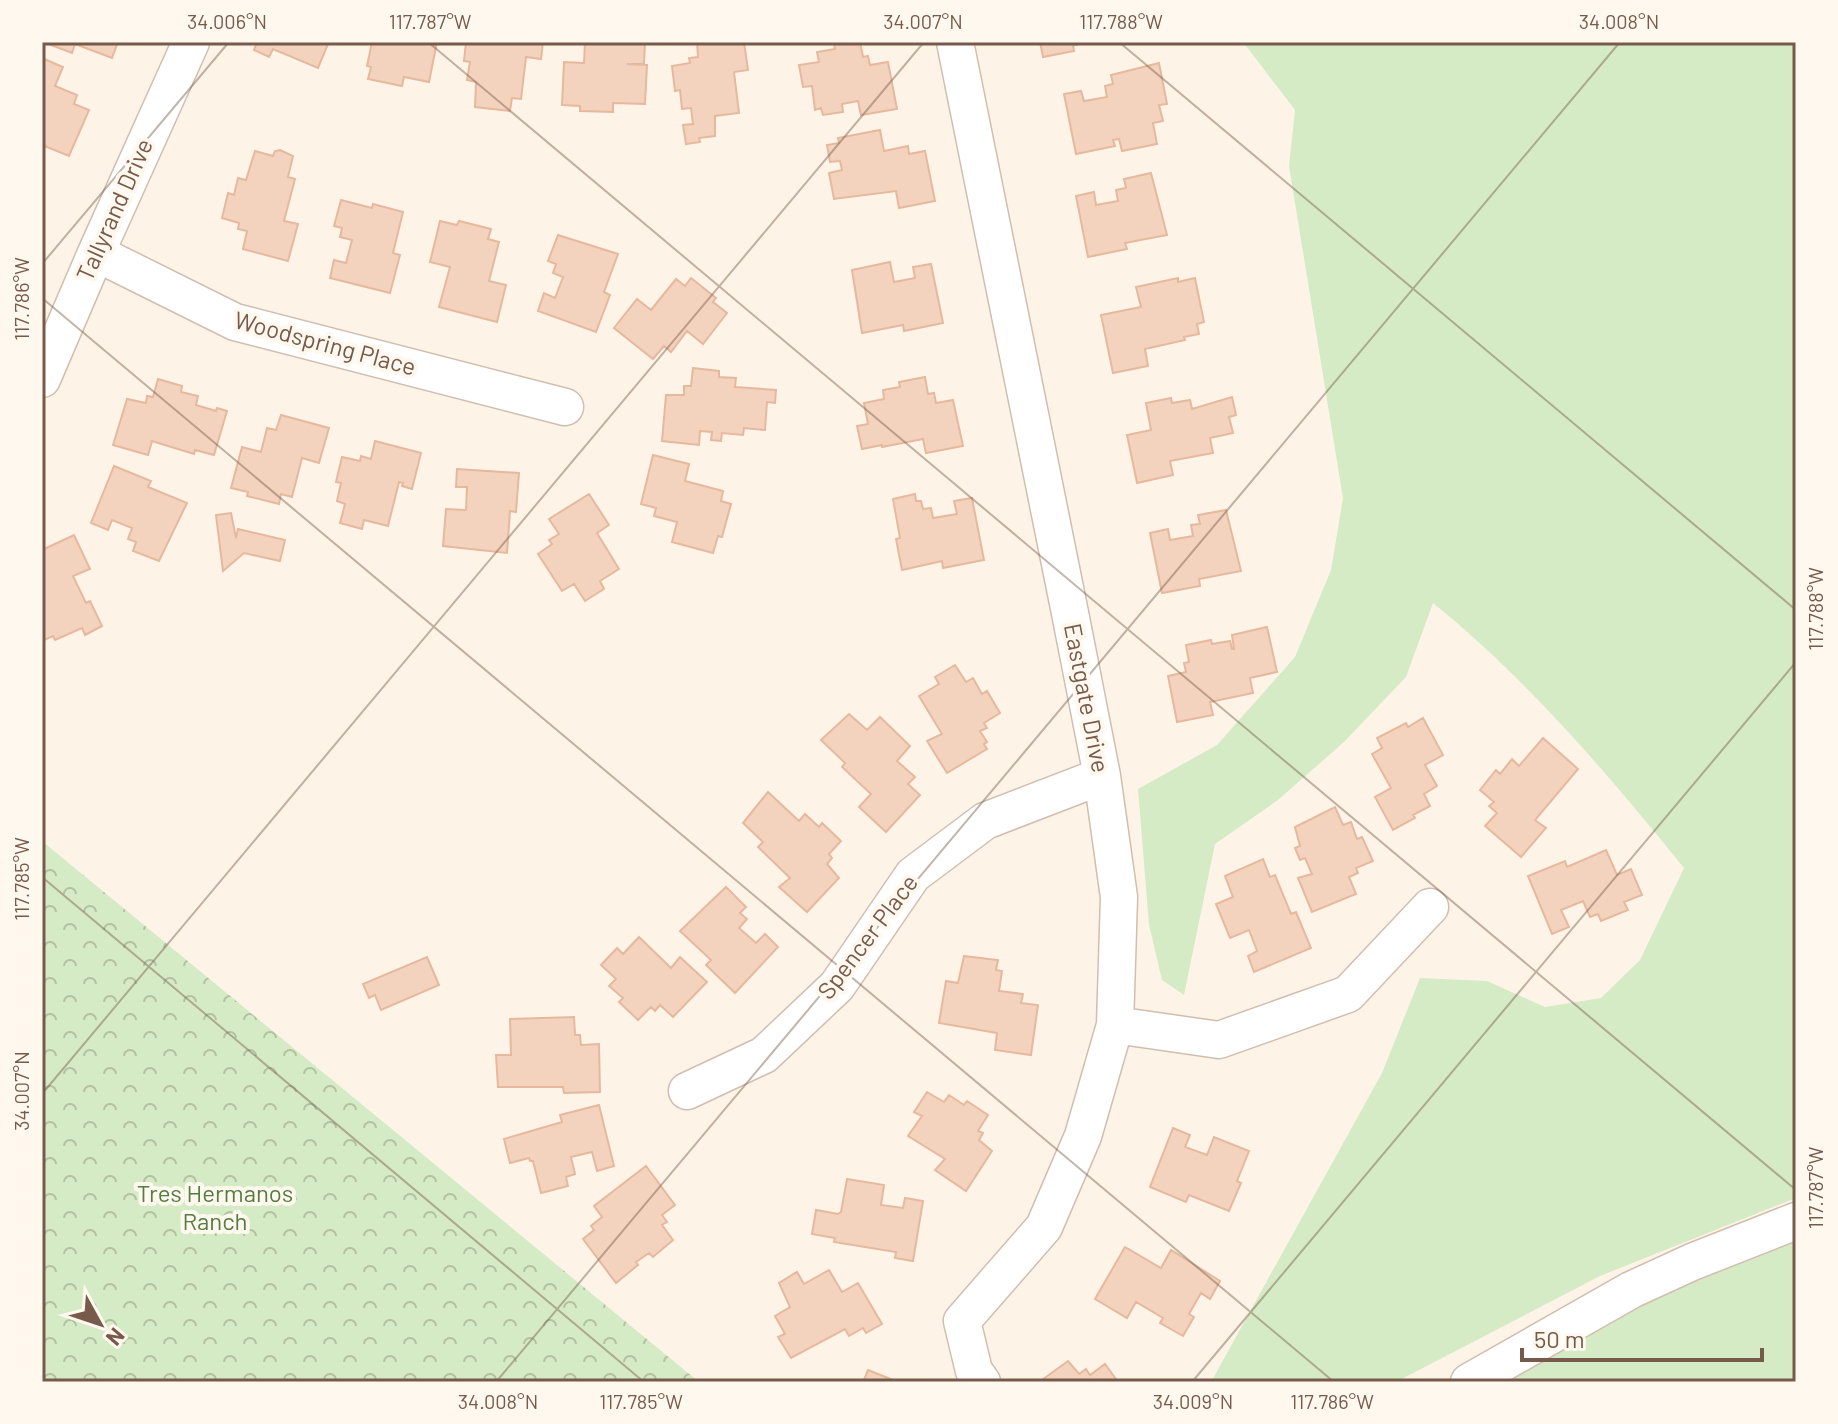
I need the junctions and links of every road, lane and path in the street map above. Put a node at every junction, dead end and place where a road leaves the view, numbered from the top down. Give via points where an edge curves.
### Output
1 (191, 42) edge
2 (955, 42) edge
3 (96, 253) junction
4 (42, 379) edge
5 (565, 407) dead end
6 (1102, 776) junction
7 (1430, 907) dead end
8 (1115, 1025) junction
9 (687, 1091) dead end
10 (1796, 1221) edge
11 (982, 1382) edge
12 (1469, 1382) edge

1 - 3 street, Tallyrand Drive
2 - 6 street, Eastgate Drive
3 - 4 street, Tallyrand Drive
3 - 5 street, Woodspring Place via 235,322
6 - 8 street, Eastgate Drive via 1119,897
6 - 9 street, Spencer Place via 985,821 913,875 837,986 764,1055
7 - 8 street via 1348,994 1219,1040
8 - 11 street, Eastgate Drive via 1083,1136 1044,1227 962,1321 974,1371
10 - 12 street via 1631,1290

